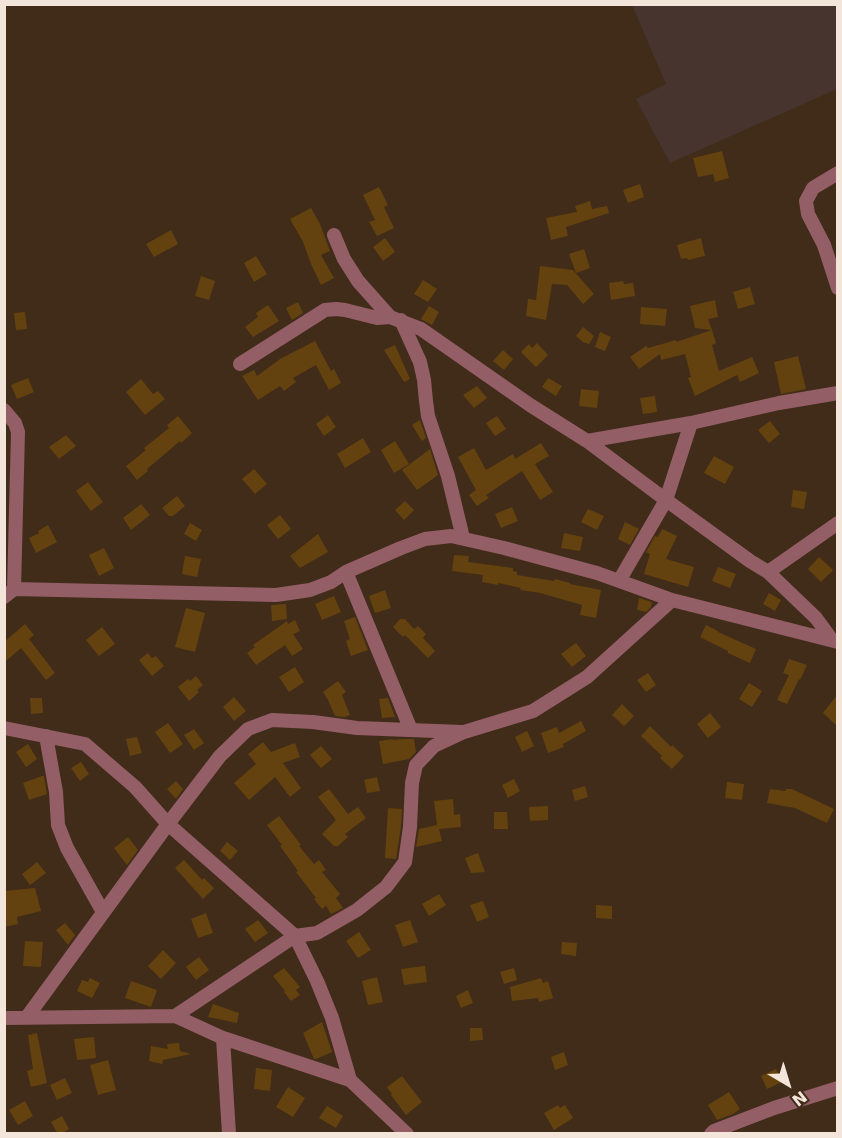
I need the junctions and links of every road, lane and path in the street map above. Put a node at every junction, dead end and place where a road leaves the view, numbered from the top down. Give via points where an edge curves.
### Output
1 (837, 173) edge
2 (334, 236) dead end
3 (837, 288) edge
4 (396, 319) junction
5 (240, 364) dead end
6 (837, 393) edge
7 (4, 410) edge
8 (691, 423) junction
9 (587, 441) junction
10 (666, 501) junction
11 (837, 523) edge
12 (463, 538) junction
13 (346, 572) junction
14 (768, 572) junction
15 (619, 581) junction
16 (9, 593) edge
17 (672, 600) junction
18 (835, 641) edge
19 (4, 728) edge
20 (411, 730) junction
21 (464, 732) junction
22 (46, 736) junction
23 (168, 824) junction
24 (103, 912) junction
25 (295, 936) junction
26 (175, 1016) junction
27 (27, 1017) junction
28 (4, 1018) edge
29 (223, 1038) junction
30 (350, 1080) junction
31 (837, 1088) edge
32 (229, 1134) edge
33 (406, 1134) edge
34 (711, 1134) edge

1 - 3 street via 813,188 806,201
2 - 4 street via 358,281
4 - 5 street via 325,310
4 - 9 street via 421,329
4 - 12 street via 420,362 428,416
6 - 8 street
7 - 16 street via 18,432
8 - 9 street
8 - 10 street
9 - 10 street
10 - 14 street
10 - 15 street
11 - 14 street
12 - 13 street via 425,539
12 - 15 street
13 - 16 street via 310,590 276,595
13 - 20 street
14 - 18 street
15 - 17 street
17 - 18 street
17 - 21 street via 587,676 533,711
19 - 22 street
20 - 21 street
20 - 23 street via 272,720 248,729 220,756
21 - 25 street via 434,746 416,765 405,862 386,887 357,910 317,933
22 - 23 street via 85,744 135,787
22 - 24 street via 58,825
23 - 24 street
23 - 25 street
24 - 27 street
25 - 26 street
25 - 30 street via 332,1018
26 - 27 street
26 - 29 street
27 - 28 street
29 - 30 street
29 - 32 street
30 - 33 street
31 - 34 street

